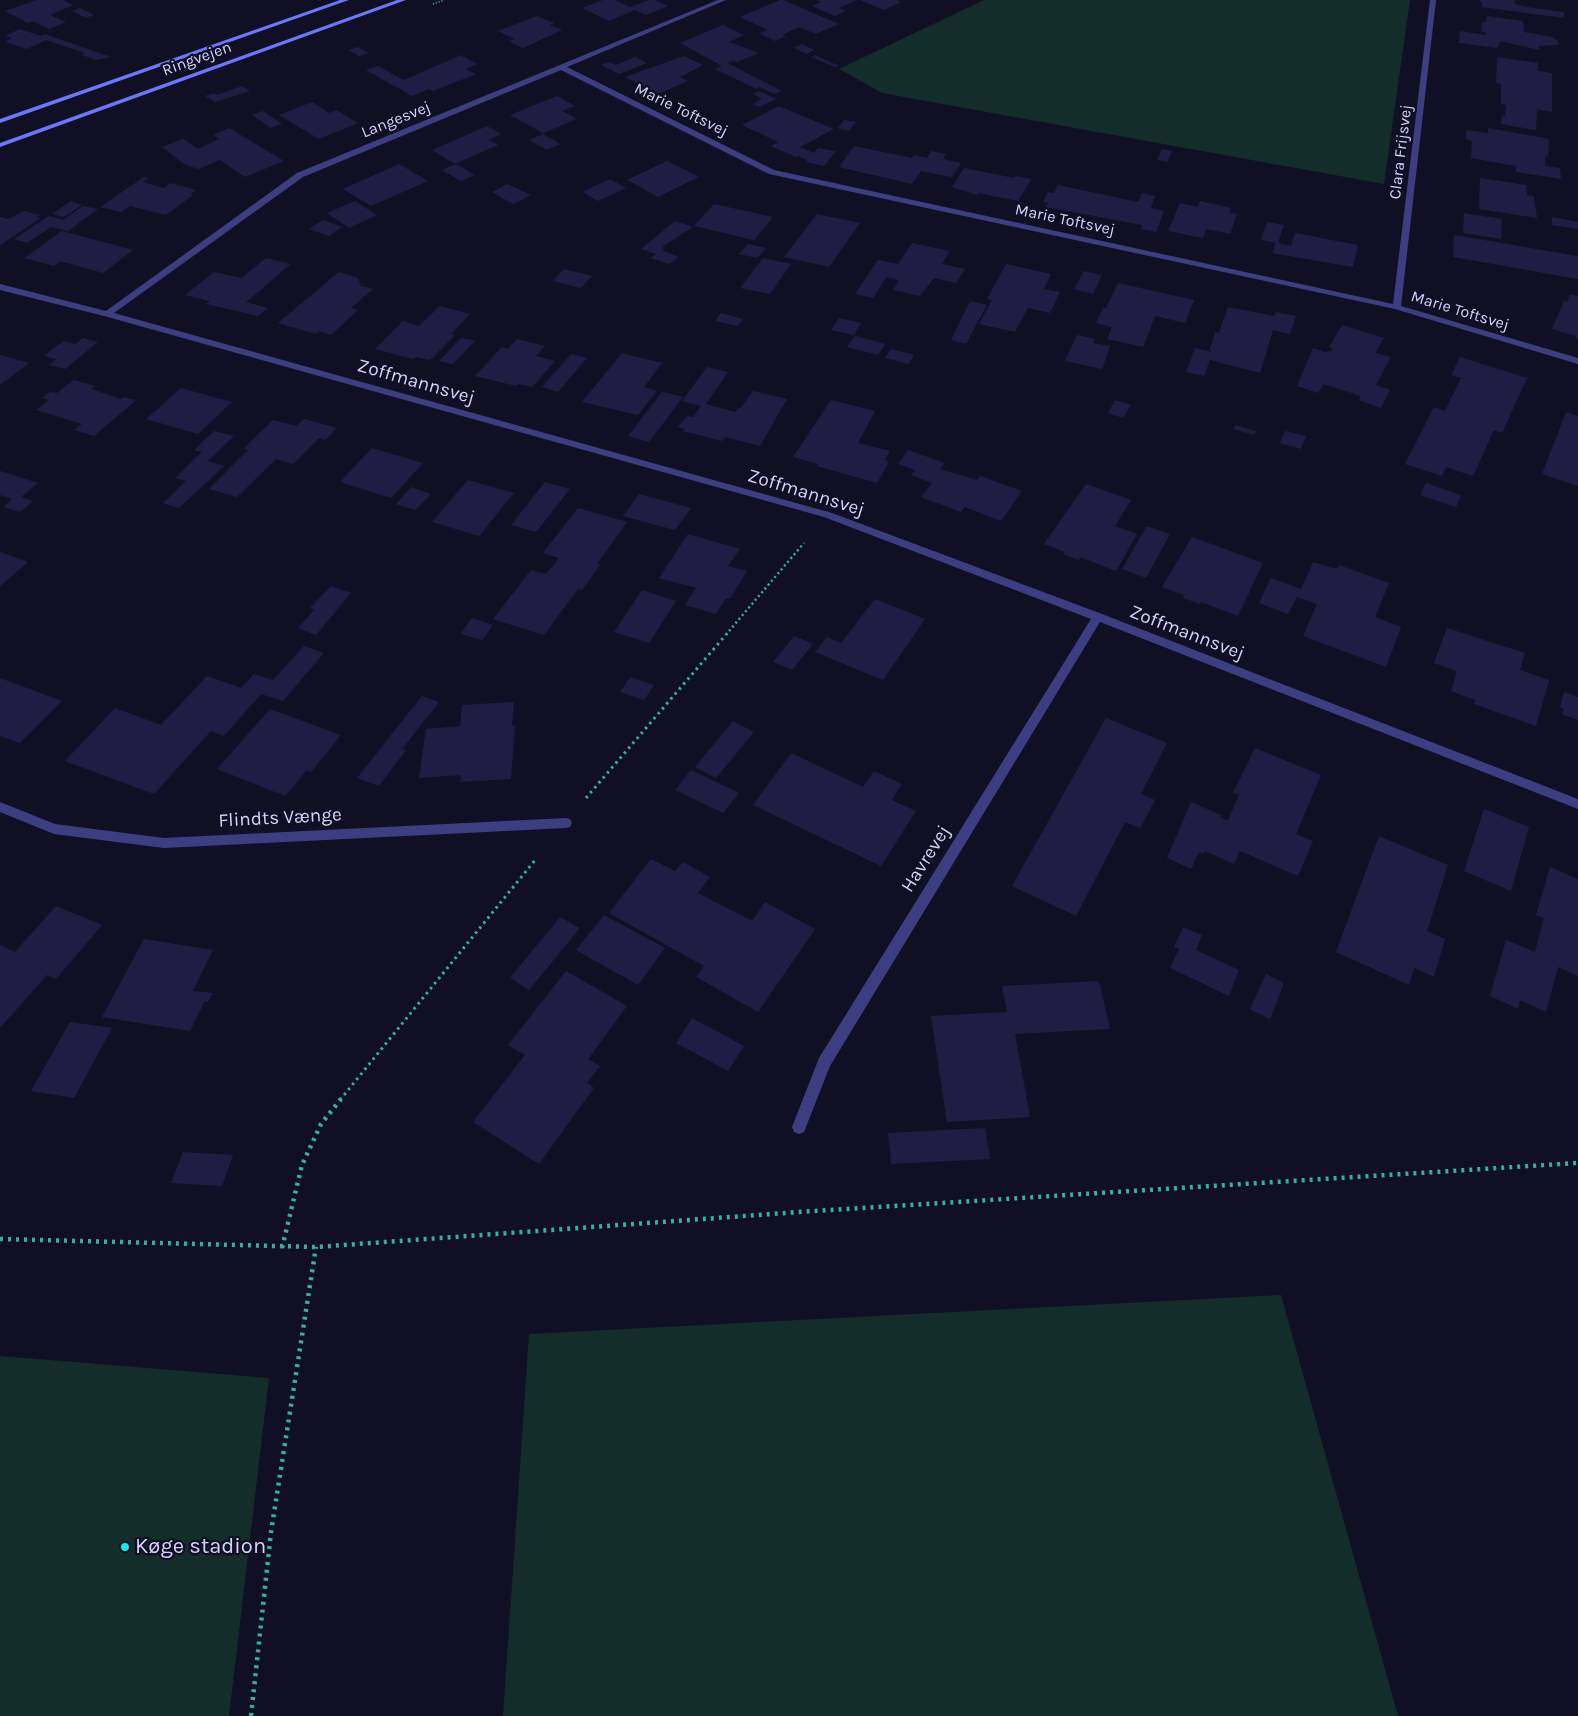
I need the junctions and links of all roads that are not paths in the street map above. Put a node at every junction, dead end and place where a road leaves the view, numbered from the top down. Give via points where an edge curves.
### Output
1 (346, 0) edge
2 (403, 0) edge
3 (723, 0) edge
4 (1433, 0) edge
5 (561, 67) junction
6 (0, 121) edge
7 (0, 145) edge
8 (0, 287) edge
9 (1397, 307) junction
10 (107, 314) junction
11 (1578, 361) edge
12 (1098, 617) junction
13 (1578, 804) edge
14 (0, 807) edge
15 (566, 823) road end
16 (799, 1127) dead end

1 - 6 main road, Ringvejen
2 - 7 main road, Ringvejen
3 - 5 street, Langesvej
4 - 9 street, Clara Frijsvej
5 - 9 street, Marie Toftsvej via 772,172
5 - 10 street, Langesvej via 300,175
8 - 10 street, Zoffmannsvej
9 - 11 street, Marie Toftsvej
10 - 12 street, Zoffmannsvej via 828,516
12 - 13 street, Zoffmannsvej
12 - 16 street, Havrevej via 824,1063
14 - 15 street, Flindts Vænge via 54,828 164,843

